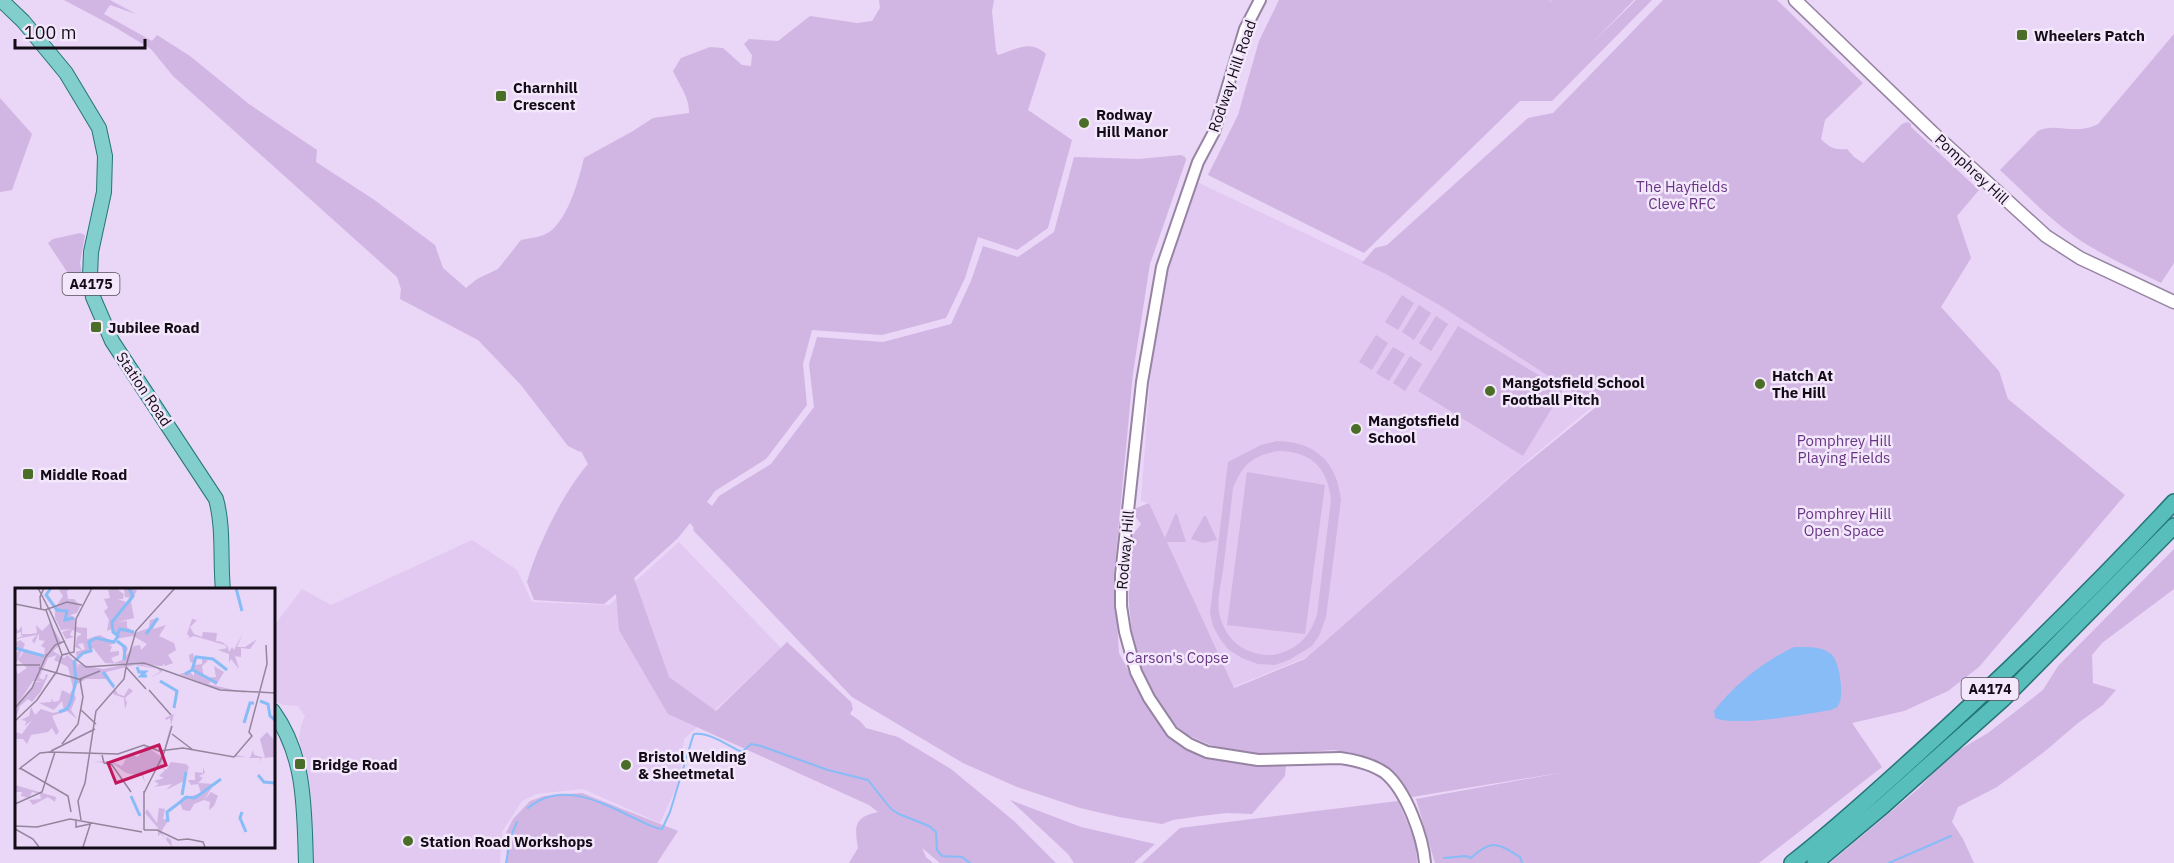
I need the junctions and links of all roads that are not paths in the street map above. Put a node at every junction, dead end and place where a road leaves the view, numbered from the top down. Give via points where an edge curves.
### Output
1 (1, 0) edge
2 (1260, 0) edge
3 (1795, 0) edge
4 (1203, 153) joint
5 (2174, 302) edge
6 (2174, 502) edge
7 (2174, 526) edge
8 (223, 588) edge
9 (274, 713) edge
10 (306, 863) edge
11 (1425, 863) edge
12 (1792, 863) edge
13 (1815, 863) edge

1 - 8 main road, Station Road / A4175 via 66,73 99,129 105,156 104,192 91,252 93,297 112,341 216,500
2 - 4 street, Rodway Hill Road via 1245,29 1221,114
3 - 5 main road, Pomphrey Hill via 2046,236 2080,258
4 - 11 street, Rodway Hill via 1162,267 1142,382 1121,575 1125,632 1136,672 1172,732 1207,752 1258,760 1353,759 1384,773 1406,802
6 - 12 highway, A4174 via 2086,596 1989,690
7 - 13 highway, A4174 via 2003,699
9 - 10 main road via 290,742 303,784

